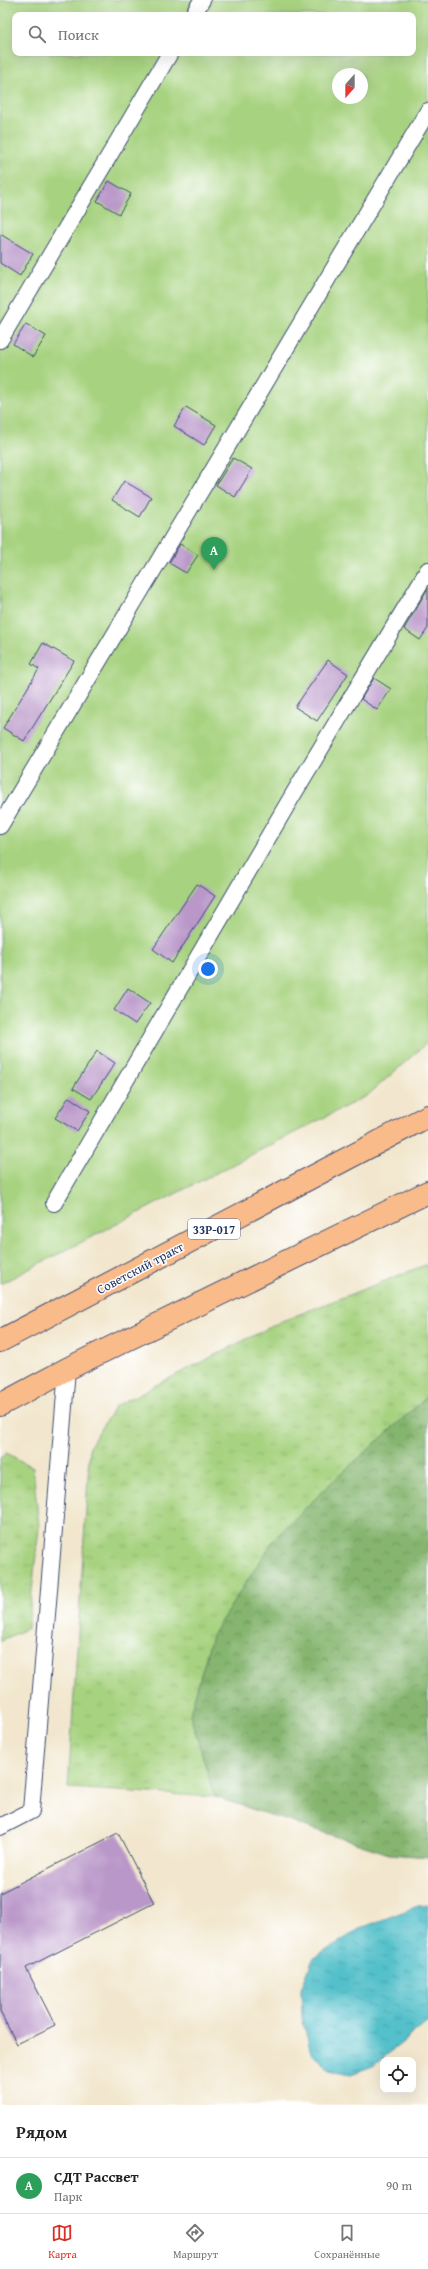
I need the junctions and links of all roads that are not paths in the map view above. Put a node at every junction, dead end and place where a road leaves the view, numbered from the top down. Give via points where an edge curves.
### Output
1 (202, 0) edge
2 (195, 12) edge
3 (168, 56) edge
4 (428, 112) edge
5 (0, 340) edge
6 (428, 570) edge
7 (0, 826) edge
8 (428, 1116) edge
9 (428, 1192) edge
10 (54, 1203) dead end
11 (0, 1341) edge
12 (67, 1369) junction
13 (0, 1405) edge
14 (0, 1828) edge

1 - 2 lane
3 - 5 lane
4 - 7 lane
6 - 10 lane
8 - 11 highway, Советский тракт / 33Р-017
9 - 12 highway
12 - 13 highway
12 - 14 lane via 31,1811

